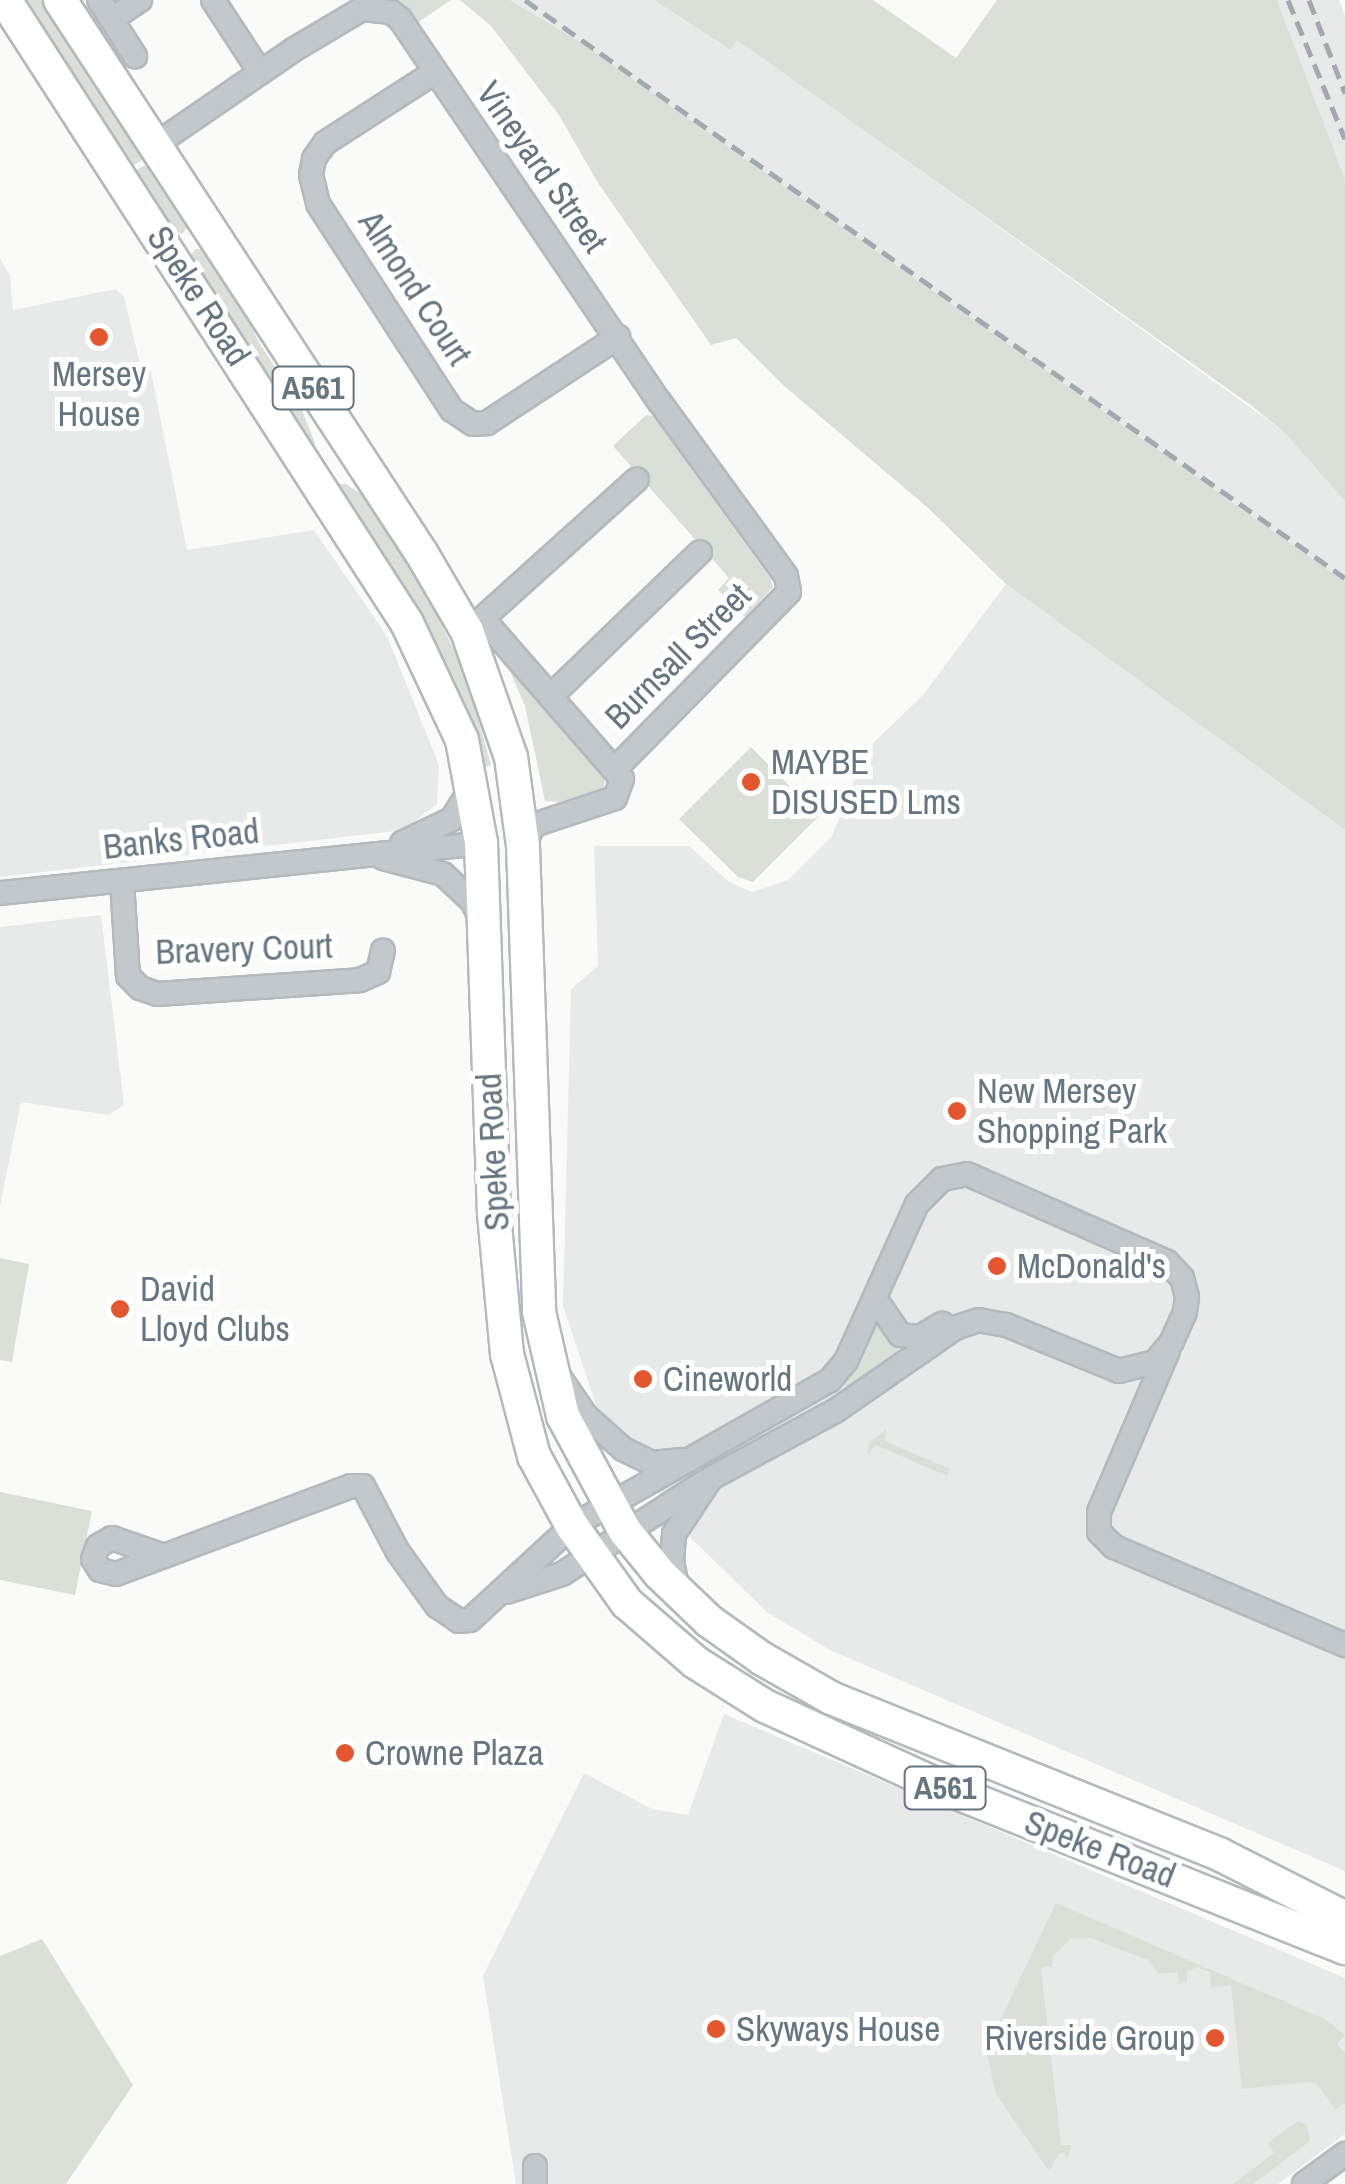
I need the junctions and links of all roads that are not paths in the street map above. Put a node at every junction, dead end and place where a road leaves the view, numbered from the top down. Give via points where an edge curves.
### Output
1 (5, 0) edge
2 (60, 0) edge
3 (140, 0) edge
4 (212, 0) edge
5 (106, 9) edge
6 (134, 56) dead end
7 (260, 72) junction
8 (434, 72) junction
9 (155, 145) junction
10 (208, 227) junction
11 (170, 250) junction
12 (618, 337) junction
13 (637, 479) dead end
14 (700, 552) dead end
15 (789, 592) joint
16 (475, 625) junction
17 (551, 696) junction
18 (616, 768) junction
19 (471, 789) junction
20 (481, 843) junction
21 (522, 846) junction
22 (370, 855) junction
23 (122, 880) junction
24 (0, 893) edge
25 (485, 930) junction
26 (383, 952) dead end
27 (876, 1300) junction
28 (955, 1328) junction
29 (1172, 1344) junction
30 (552, 1368) junction
31 (1119, 1371) junction
32 (1148, 1402) junction
33 (690, 1460) junction
34 (712, 1478) junction
35 (616, 1517) junction
36 (572, 1526) junction
37 (162, 1555) dead end
38 (592, 1555) junction
39 (562, 1574) junction
40 (613, 1584) junction
41 (679, 1592) junction
42 (498, 1595) junction
43 (1345, 1644) edge
44 (1345, 1918) edge
45 (1345, 1948) edge
46 (1345, 2154) edge
47 (1304, 2184) edge

1 - 11 highway, Speke Road / A561
2 - 9 highway, Speke Road / A561
3 - 5 street
4 - 7 street
5 - 6 street
7 - 8 street, Vineyard Street via 362,9 400,19
7 - 9 street, Vineyard Street
8 - 12 street, Vineyard Street
8 - 12 street, Almond Court via 325,144 311,175 318,204 452,410 461,420 487,423
9 - 10 highway, Speke Road / A561
10 - 11 highway
10 - 16 highway, Speke Road / A561
11 - 19 highway, Speke Road / A561 via 407,623 462,740
12 - 15 street, Vineyard Street via 786,576
13 - 16 street
14 - 17 street
15 - 18 street, Burnsall Street
16 - 17 street, Speke Road
16 - 21 highway, Speke Road / A561 via 511,757
17 - 18 street, Speke Road
18 - 21 street via 622,789 615,798 534,825
19 - 20 highway, Speke Road / A561
19 - 22 street, Banks Road via 452,819
20 - 21 highway
20 - 22 street, Banks Road
20 - 25 highway, Speke Road / A561
21 - 30 highway, Speke Road / A561 via 532,1212
22 - 23 street, Banks Road
22 - 25 street, Banks Road via 443,874 472,902
23 - 24 street, Banks Road
23 - 26 street, Bravery Court via 128,976 157,994 360,980 378,972
25 - 36 highway, Speke Road / A561 via 494,1214 507,1354 534,1456
27 - 28 street via 900,1335 920,1337 942,1324
27 - 29 street via 918,1204 942,1179 967,1174 1168,1262 1187,1297
27 - 33 street via 830,1380
28 - 31 street via 979,1320 1006,1324
28 - 34 street via 834,1411
29 - 31 street via 1155,1362
29 - 32 street
30 - 33 street via 586,1416 623,1450 652,1463
30 - 35 highway, Speke Road / A561 via 564,1416
31 - 32 street
32 - 43 street via 1100,1512 1099,1532 1114,1547
33 - 35 street
34 - 35 street
34 - 41 street via 674,1534
35 - 36 street
35 - 38 street
35 - 41 highway, Speke Road / A561
36 - 38 highway, Speke Road / A561
36 - 42 street
37 - 42 street via 363,1486 398,1552 449,1616 470,1620
38 - 39 street
38 - 40 highway, Speke Road / A561
39 - 40 street via 590,1572
39 - 42 street
40 - 45 highway, Speke Road / A561 via 694,1662 765,1706 942,1787
41 - 44 highway, Speke Road / A561 via 761,1658 831,1698 1221,1856
46 - 47 street

